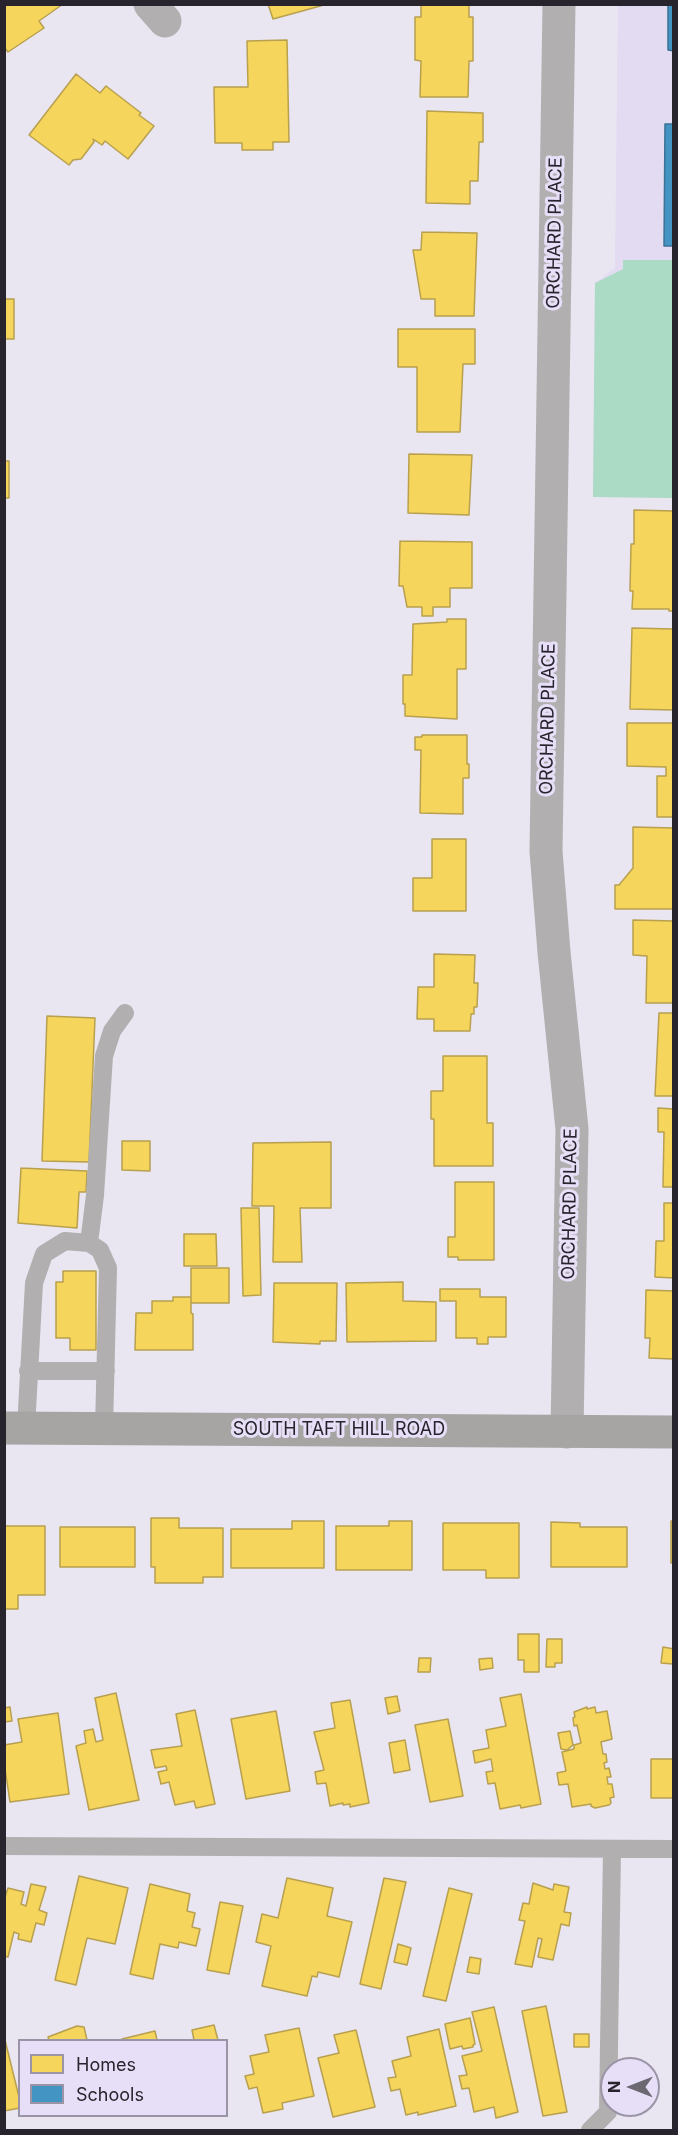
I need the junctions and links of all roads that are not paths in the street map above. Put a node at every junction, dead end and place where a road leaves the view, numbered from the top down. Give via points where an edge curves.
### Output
1 (559, 4) edge
2 (125, 1013) dead end
3 (89, 1243) junction
4 (28, 1371) junction
5 (106, 1371) junction
6 (15, 1428) edge
7 (104, 1428) junction
8 (567, 1432) junction
9 (674, 1432) edge
10 (4, 1846) edge
11 (612, 1849) junction
12 (674, 1849) edge
13 (590, 2130) edge

1 - 8 street, ORCHARD PLACE via 546,851 572,1129
2 - 3 lane via 112,1031 104,1056
3 - 4 lane via 65,1241 44,1254 34,1283
3 - 5 lane via 100,1250 108,1268
4 - 5 lane
4 - 6 lane
5 - 7 lane
6 - 7 main road, SOUTH TAFT HILL ROAD
7 - 8 main road, SOUTH TAFT HILL ROAD
8 - 9 main road, SOUTH TAFT HILL ROAD
10 - 11 lane
11 - 12 lane
11 - 13 lane via 608,2112

